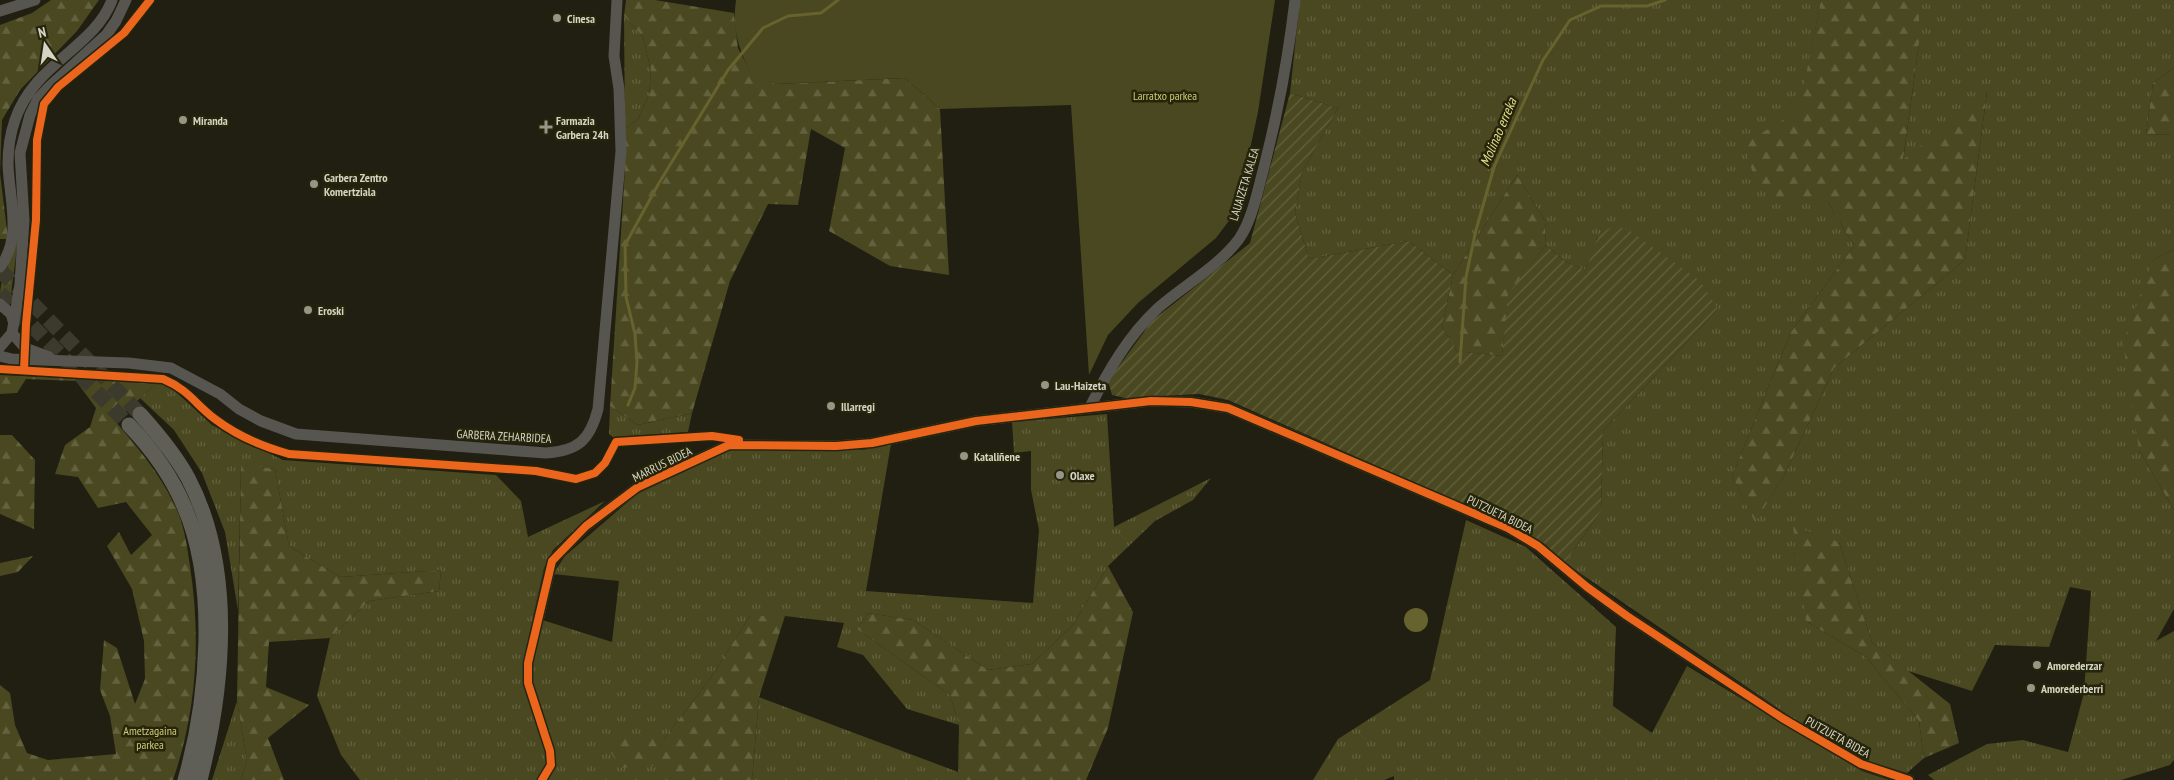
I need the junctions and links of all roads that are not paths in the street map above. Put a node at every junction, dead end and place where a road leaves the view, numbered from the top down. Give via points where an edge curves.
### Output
1 (35, 0) edge
2 (112, 0) edge
3 (126, 0) edge
4 (617, 0) edge
5 (1295, 0) edge
6 (0, 11) edge
7 (0, 267) edge
8 (0, 304) edge
9 (13, 328) junction
10 (0, 346) edge
11 (0, 356) edge
12 (53, 359) junction
13 (1101, 385) junction
14 (1123, 404) junction
15 (1090, 408) junction
16 (140, 414) tunnel mouth
17 (129, 425) tunnel mouth
18 (185, 780) edge
19 (200, 780) edge
20 (542, 780) edge
21 (1909, 780) edge

1 - 6 street
2 - 7 street via 98,22 42,74 22,101 10,138 8,162 14,219 12,240 7,258
3 - 9 street via 107,34 38,99 24,134 20,171 24,220
4 - 12 street, GARBERA ZEHARBIDEA via 614,56 619,89 620,167 598,409 594,427 575,447 546,453 296,434 261,422 220,394 186,375 159,365
5 - 13 street, LAUAIZETA KALEA via 1279,110 1258,189 1239,238 1225,254 1158,308 1139,328
8 - 9 street, GARBERA ZEHARBIDEA via 11,314
9 - 10 street
9 - 12 street, GARBERA ZEHARBIDEA via 25,348
11 - 12 street, GARBERA ZEHARBIDEA via 12,360
13 - 14 street via 1105,397
13 - 15 street, LAUAIZETA KALEA
14 - 15 street, PUTZUETA BIDEA
14 - 21 street, PUTZUETA BIDEA via 1191,402 1228,408 1508,528 1538,546 1627,616 1782,718 1861,764
15 - 20 street, MARRUS BIDEA via 976,421 872,443 836,446 729,444 638,487 586,526 552,561 528,663 528,683 550,751 551,765
16 - 19 main road via 165,443 188,479 205,522 214,562 220,654 216,708
17 - 18 main road via 166,471 185,507 194,533 202,583 206,636 203,687

